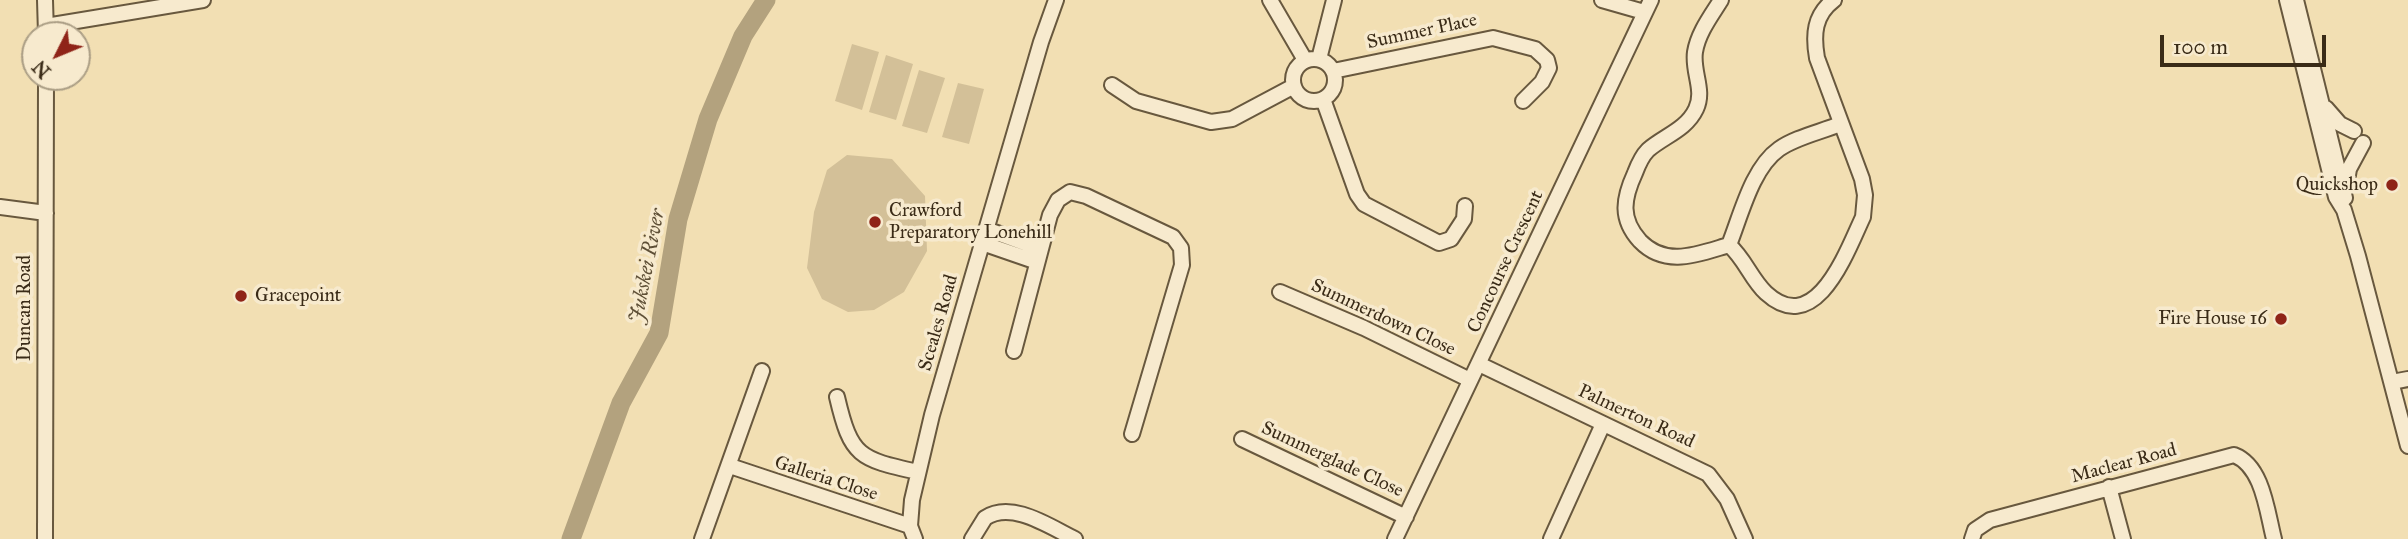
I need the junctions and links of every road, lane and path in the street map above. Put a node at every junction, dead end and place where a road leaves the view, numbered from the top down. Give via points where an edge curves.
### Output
1 (45, 0) edge
2 (203, 0) edge
3 (1056, 0) edge
4 (1270, 0) edge
5 (1334, 0) edge
6 (1602, 0) edge
7 (1721, 0) edge
8 (1834, 0) edge
9 (2287, 0) edge
10 (2296, 0) edge
11 (1648, 6) edge
12 (46, 21) edge
13 (91, 21) edge
14 (1312, 60) junction
15 (1333, 71) junction
16 (1112, 85) dead end
17 (1294, 86) junction
18 (46, 91) edge
19 (1323, 99) junction
20 (1523, 101) dead end
21 (2323, 104) junction
22 (1840, 124) junction
23 (2345, 203) junction
24 (0, 206) edge
25 (1465, 206) dead end
26 (46, 213) junction
27 (984, 236) junction
28 (1729, 245) junction
29 (1039, 255) junction
30 (1280, 292) dead end
31 (1014, 351) dead end
32 (1479, 364) junction
33 (762, 371) dead end
34 (2408, 379) edge
35 (1470, 380) junction
36 (2392, 382) junction
37 (837, 397) dead end
38 (1603, 424) junction
39 (1132, 434) dead end
40 (1242, 439) dead end
41 (2408, 446) edge
42 (730, 466) junction
43 (918, 472) junction
44 (2109, 487) junction
45 (1406, 517) junction
46 (912, 533) edge
47 (45, 539) edge
48 (702, 539) edge
49 (972, 539) edge
50 (1075, 539) edge
51 (1395, 539) edge
52 (1551, 539) edge
53 (1745, 539) edge
54 (1972, 539) edge
55 (2123, 539) edge
56 (2274, 539) edge

1 - 12 street
2 - 13 street
3 - 27 street, Sceales Road
4 - 14 street
5 - 14 street
6 - 11 street
7 - 28 street via 1695,52 1700,89 1692,118 1645,153 1624,207 1630,230 1656,254 1683,258
8 - 22 street via 1819,18 1814,40
9 - 23 street via 2336,197
10 - 21 street
11 - 32 street, Concourse Crescent
14 - 15 street
14 - 17 street via 1293,76
15 - 19 street via 1333,90
15 - 20 street, Summer Place via 1493,38 1535,49 1547,60 1549,68 1542,82
16 - 17 street via 1136,101 1211,122 1232,119
17 - 19 street via 1305,99
18 - 26 street, Duncan Road
19 - 25 street via 1364,204 1439,243 1451,239 1464,219
21 - 23 street
21 - 23 street via 2359,137
22 - 28 street via 1792,143 1769,159
22 - 28 street via 1862,179 1864,207 1838,271 1822,292 1801,304 1777,302
23 - 36 street
24 - 26 street
26 - 47 street, Duncan Road
27 - 29 street
27 - 43 street, Sceales Road
29 - 31 street
29 - 39 street via 1053,208 1070,192 1164,232 1181,248 1182,265
30 - 35 street, Summerdown Close
32 - 35 street, Concourse Crescent
32 - 38 street, Palmerton Road
33 - 42 street
34 - 36 street
35 - 45 street, Concourse Crescent
36 - 41 street
37 - 43 street, Galleria Close via 853,446 872,460
38 - 52 street
38 - 53 street, Palmerton Road via 1708,474 1727,499
40 - 45 street, Summerglade Close
42 - 46 street, Galleria Close
42 - 48 street
43 - 46 street, Sceales Road
44 - 54 street, Maclear Road via 1990,520 1975,530
44 - 55 street
44 - 56 street, Maclear Road via 2234,455 2247,462 2258,480
45 - 51 street, Concourse Crescent
49 - 50 street via 985,518 1007,512

